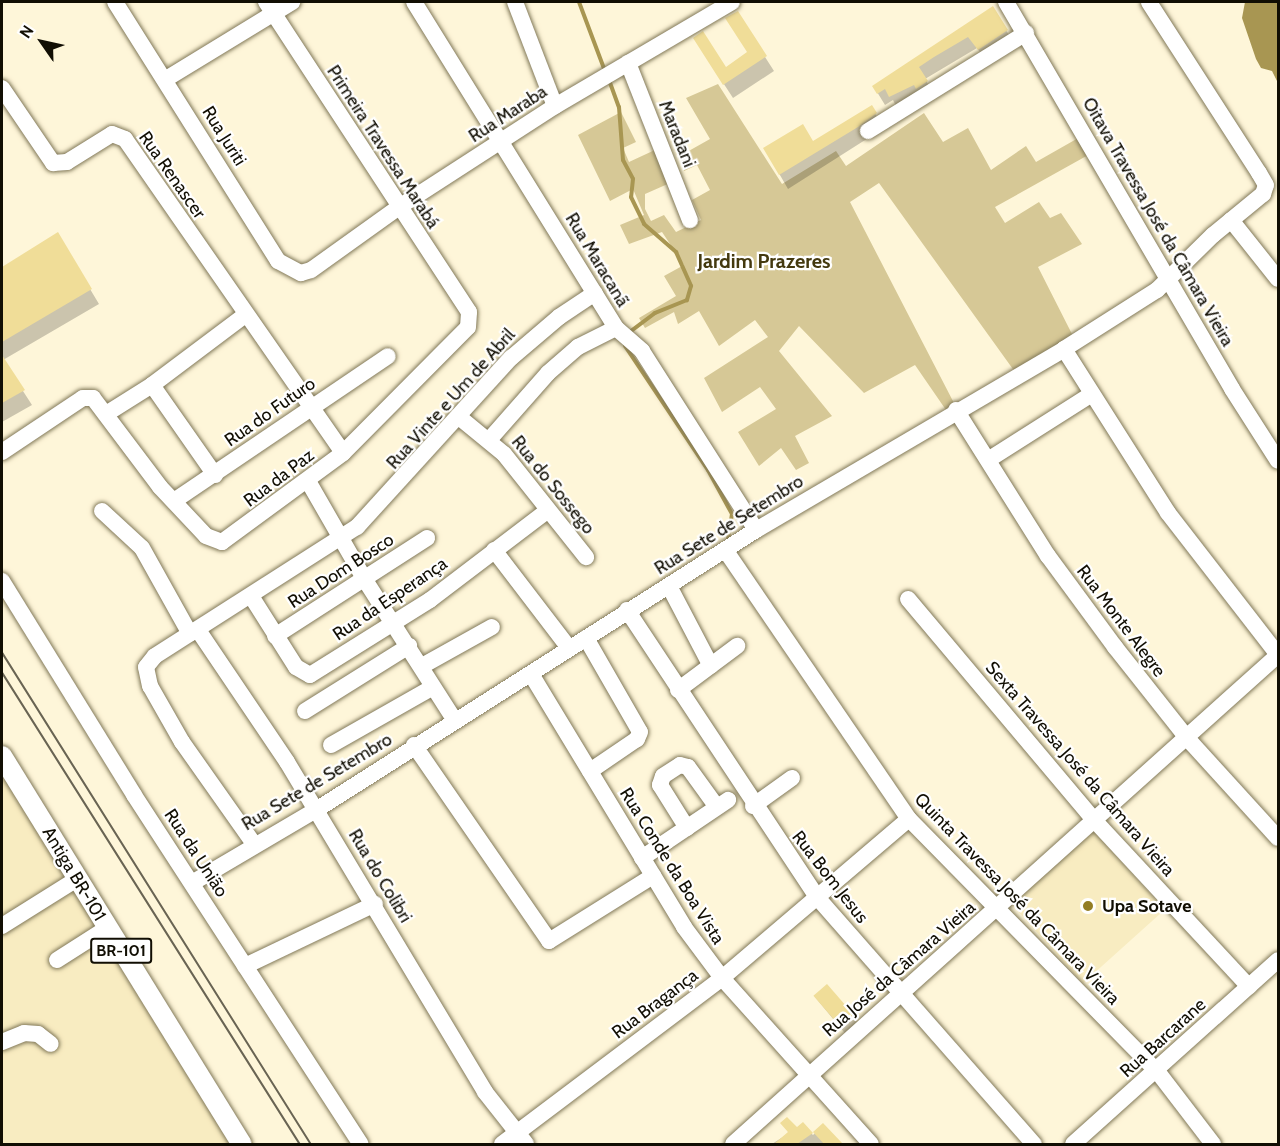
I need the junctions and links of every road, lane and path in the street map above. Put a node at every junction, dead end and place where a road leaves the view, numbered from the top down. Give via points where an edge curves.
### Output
1 (115, 2) edge
2 (292, 2) edge
3 (414, 2) edge
4 (515, 2) edge
5 (732, 2) edge
6 (1006, 2) edge
7 (1149, 2) edge
8 (270, 8) edge
9 (1026, 33) junction
10 (628, 63) junction
11 (165, 79) junction
12 (2, 88) edge
13 (555, 106) junction
14 (868, 131) dead end
15 (503, 142) junction
16 (399, 207) junction
17 (690, 220) dead end
18 (1231, 220) junction
19 (311, 270) joint
20 (1278, 279) edge
21 (1168, 280) junction
22 (595, 293) junction
23 (470, 312) joint
24 (244, 316) junction
25 (616, 328) junction
26 (1064, 349) junction
27 (388, 356) dead end
28 (152, 385) junction
29 (1092, 394) junction
30 (311, 406) junction
31 (103, 409) junction
32 (956, 410) junction
33 (459, 417) junction
34 (489, 440) junction
35 (2, 452) edge
36 (343, 453) junction
37 (988, 460) junction
38 (1278, 461) edge
39 (215, 475) junction
40 (308, 481) junction
41 (174, 501) junction
42 (548, 510) junction
43 (102, 511) dead end
44 (756, 530) junction
45 (427, 537) dead end
46 (342, 540) junction
47 (494, 550) junction
48 (726, 551) junction
49 (586, 557) dead end
50 (365, 580) junction
51 (2, 581) edge
52 (669, 586) junction
53 (251, 596) junction
54 (908, 599) dead end
55 (627, 610) junction
56 (394, 621) junction
57 (492, 627) dead end
58 (194, 632) junction
59 (275, 636) junction
60 (586, 638) junction
61 (410, 646) junction
62 (737, 646) dead end
63 (569, 648) junction
64 (1278, 655) edge
65 (422, 666) junction
66 (711, 666) junction
67 (531, 674) junction
68 (433, 687) junction
69 (678, 690) junction
70 (305, 711) dead end
71 (454, 719) junction
72 (1187, 738) junction
73 (331, 745) dead end
74 (414, 745) junction
75 (2, 756) edge
76 (590, 771) junction
77 (792, 778) dead end
78 (753, 806) junction
79 (316, 810) junction
80 (909, 819) junction
81 (1095, 820) junction
82 (687, 828) junction
83 (1278, 838) edge
84 (254, 844) junction
85 (642, 858) junction
86 (653, 876) junction
87 (77, 879) junction
88 (192, 883) junction
89 (816, 896) junction
90 (375, 904) junction
91 (996, 909) junction
92 (2, 926) edge
93 (107, 928) junction
94 (57, 960) dead end
95 (1278, 960) edge
96 (246, 966) junction
97 (722, 978) junction
98 (1249, 987) junction
99 (900, 994) junction
100 (2, 1042) edge
101 (51, 1044) dead end
102 (1157, 1071) junction
103 (808, 1075) junction
104 (521, 1139) edge
105 (242, 1144) edge
106 (361, 1144) edge
107 (502, 1144) edge
108 (733, 1144) edge
109 (871, 1144) edge
110 (1034, 1144) edge
111 (1074, 1144) edge
112 (1213, 1144) edge

1 - 11 street, Rua Juriti
2 - 8 street
3 - 15 street, Rua Maracanã
4 - 13 street
5 - 10 street, Rua Maraba
6 - 9 street, Oitava Travessa José da Câmara Vieira
7 - 18 street, Rua Sete de Setembro via 1264,181 1263,194
8 - 11 street
8 - 16 street, Primeira Travessa Marabá
9 - 14 street
9 - 21 street, Oitava Travessa José da Câmara Vieira
10 - 13 street, Rua Maraba
10 - 17 street, Maradani
11 - 19 street, Rua Juriti via 278,261 290,270
12 - 24 street, Rua Renascer via 53,163 67,162 112,134 125,139
13 - 15 street, Rua Maraba
15 - 16 street, Rua Maraba
15 - 22 street, Rua Maracanã
16 - 19 street, Rua Maraba
16 - 23 street, Primeira Travessa Marabá
18 - 20 street
18 - 21 street, Rua Sete de Setembro
21 - 26 street, Rua Sete de Setembro
21 - 38 street, Oitava Travessa José da Câmara Vieira
22 - 25 street, Rua Maracanã
22 - 33 street, Rua Vinte e Um de Abril via 559,317 511,358
23 - 36 street, Rua da Paz via 471,321 457,341
24 - 28 street
24 - 30 street
25 - 34 street via 578,347 548,373
25 - 44 street, Rua Maracanã via 642,351
26 - 29 street
26 - 32 street, Rua Sete de Setembro
27 - 30 street, Rua do Futuro
28 - 31 street
28 - 39 street
29 - 37 street
29 - 64 street via 1168,513
30 - 36 street
30 - 39 street, Rua do Futuro
31 - 35 street via 93,398 83,398
31 - 41 street, Rua da Paz via 138,462
32 - 37 street, Rua Monte Alegre
32 - 44 street, Rua Sete de Setembro
33 - 34 street, Rua do Sossego
33 - 46 street, Rua Vinte e Um de Abril via 386,500
34 - 42 street, Rua do Sossego
36 - 40 street, Rua da Paz
37 - 72 street, Rua Monte Alegre via 1048,556
39 - 41 street, Rua do Futuro
40 - 41 street, Rua da Paz via 222,542 206,536
40 - 46 street
42 - 47 street, Rua da Esperança
42 - 49 street, Rua do Sossego
43 - 58 street, Rua do Colibri via 142,548
44 - 48 street, Rua Sete de Setembro
45 - 50 street, Rua Dom Bosco
46 - 50 street
46 - 53 street
47 - 56 street, Rua da Esperança via 430,600
47 - 63 street
48 - 52 street, Rua Sete de Setembro
48 - 80 street, Quinta Travessa José da Câmara Vieira
50 - 56 street
50 - 59 street, Rua Dom Bosco
51 - 88 street, Rua da União
52 - 55 street, Rua Sete de Setembro
52 - 66 street
53 - 58 street
53 - 59 street
54 - 81 street, Sexta Travessa José da Câmara Vieira
55 - 60 street, Rua Sete de Setembro
55 - 69 street, Rua Bom Jesus
56 - 59 street, Rua da Esperança via 310,675 301,673
56 - 61 street
57 - 65 street
58 - 79 street, Rua do Colibri
58 - 84 street via 155,656 146,667 146,675 182,742
60 - 63 street, Rua Sete de Setembro
60 - 76 street via 640,732 637,739
61 - 65 street
61 - 70 street
62 - 66 street
63 - 67 street, Rua Sete de Setembro
64 - 72 street, Rua José da Câmara Vieira
65 - 68 street
66 - 69 street
67 - 71 street, Rua Sete de Setembro
67 - 76 street, Rua Conde da Boa Vista
68 - 71 street
68 - 73 street
69 - 78 street, Rua Bom Jesus
71 - 74 street, Rua Sete de Setembro
72 - 81 street, Rua José da Câmara Vieira
72 - 83 street, Rua Monte Alegre
74 - 79 street, Rua Sete de Setembro
74 - 86 street via 549,940
75 - 87 main road, Antiga BR-101 / BR-101
76 - 85 street, Rua Conde da Boa Vista
77 - 78 street
78 - 89 street, Rua Bom Jesus
79 - 84 street, Rua Sete de Setembro
79 - 90 street, Rua do Colibri
80 - 89 street, Rua Bragança
80 - 91 street, Quinta Travessa José da Câmara Vieira
81 - 91 street, Rua José da Câmara Vieira
81 - 98 street, Sexta Travessa José da Câmara Vieira
82 - 82 street via 660,782 680,765 688,766 723,804
82 - 85 street
84 - 88 street, Rua Sete de Setembro
85 - 86 street, Rua Conde da Boa Vista
86 - 97 street, Rua Conde da Boa Vista
87 - 92 street
87 - 93 main road, Antiga BR-101 / BR-101
88 - 96 street, Rua da União
89 - 97 street, Rua Bragança
89 - 99 street, Rua Bom Jesus
90 - 96 street
90 - 104 street, Rua do Colibri via 455,1045
91 - 99 street, Rua José da Câmara Vieira
91 - 102 street, Quinta Travessa José da Câmara Vieira
93 - 94 street
93 - 105 main road, Antiga BR-101 / BR-101
95 - 98 street, Rua Barcarane
96 - 106 street, Rua da União
97 - 103 street, Rua Conde da Boa Vista
97 - 104 street, Rua Bragança
98 - 102 street, Rua Barcarane
99 - 103 street, Rua José da Câmara Vieira
99 - 110 street, Rua Bom Jesus
100 - 101 street via 24,1033 38,1034
102 - 111 street, Rua Barcarane
102 - 112 street, Quinta Travessa José da Câmara Vieira
103 - 108 street, Rua José da Câmara Vieira
103 - 109 street, Rua Conde da Boa Vista
104 - 107 street, Rua Bragança

